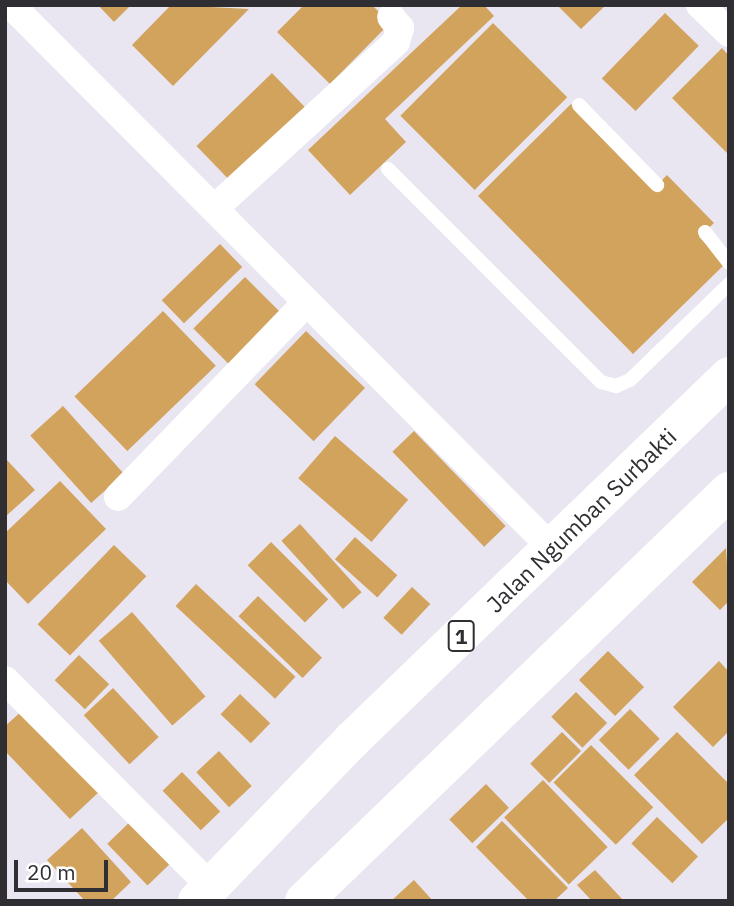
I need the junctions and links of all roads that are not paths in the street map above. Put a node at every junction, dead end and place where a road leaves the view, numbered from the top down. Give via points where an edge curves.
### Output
1 (11, 5) edge
2 (700, 5) edge
3 (391, 17) dead end
4 (729, 33) edge
5 (579, 105) dead end
6 (388, 169) dead end
7 (657, 185) dead end
8 (216, 207) junction
9 (705, 232) dead end
10 (729, 263) edge
11 (729, 284) edge
12 (306, 303) junction
13 (729, 376) edge
14 (729, 491) edge
15 (118, 497) dead end
16 (553, 549) junction
17 (5, 680) edge
18 (204, 894) edge
19 (304, 901) edge

1 - 8 street
2 - 4 street
3 - 8 street via 400,29 396,42
5 - 7 lane
6 - 11 lane via 601,382 616,386 631,380
8 - 12 street
9 - 10 lane
12 - 15 street
12 - 16 street
13 - 16 highway, Jalan Ngumban Surbakti / 1
14 - 19 highway
16 - 18 highway, Jalan Ngumban Surbakti / 1 via 352,740
17 - 18 street

